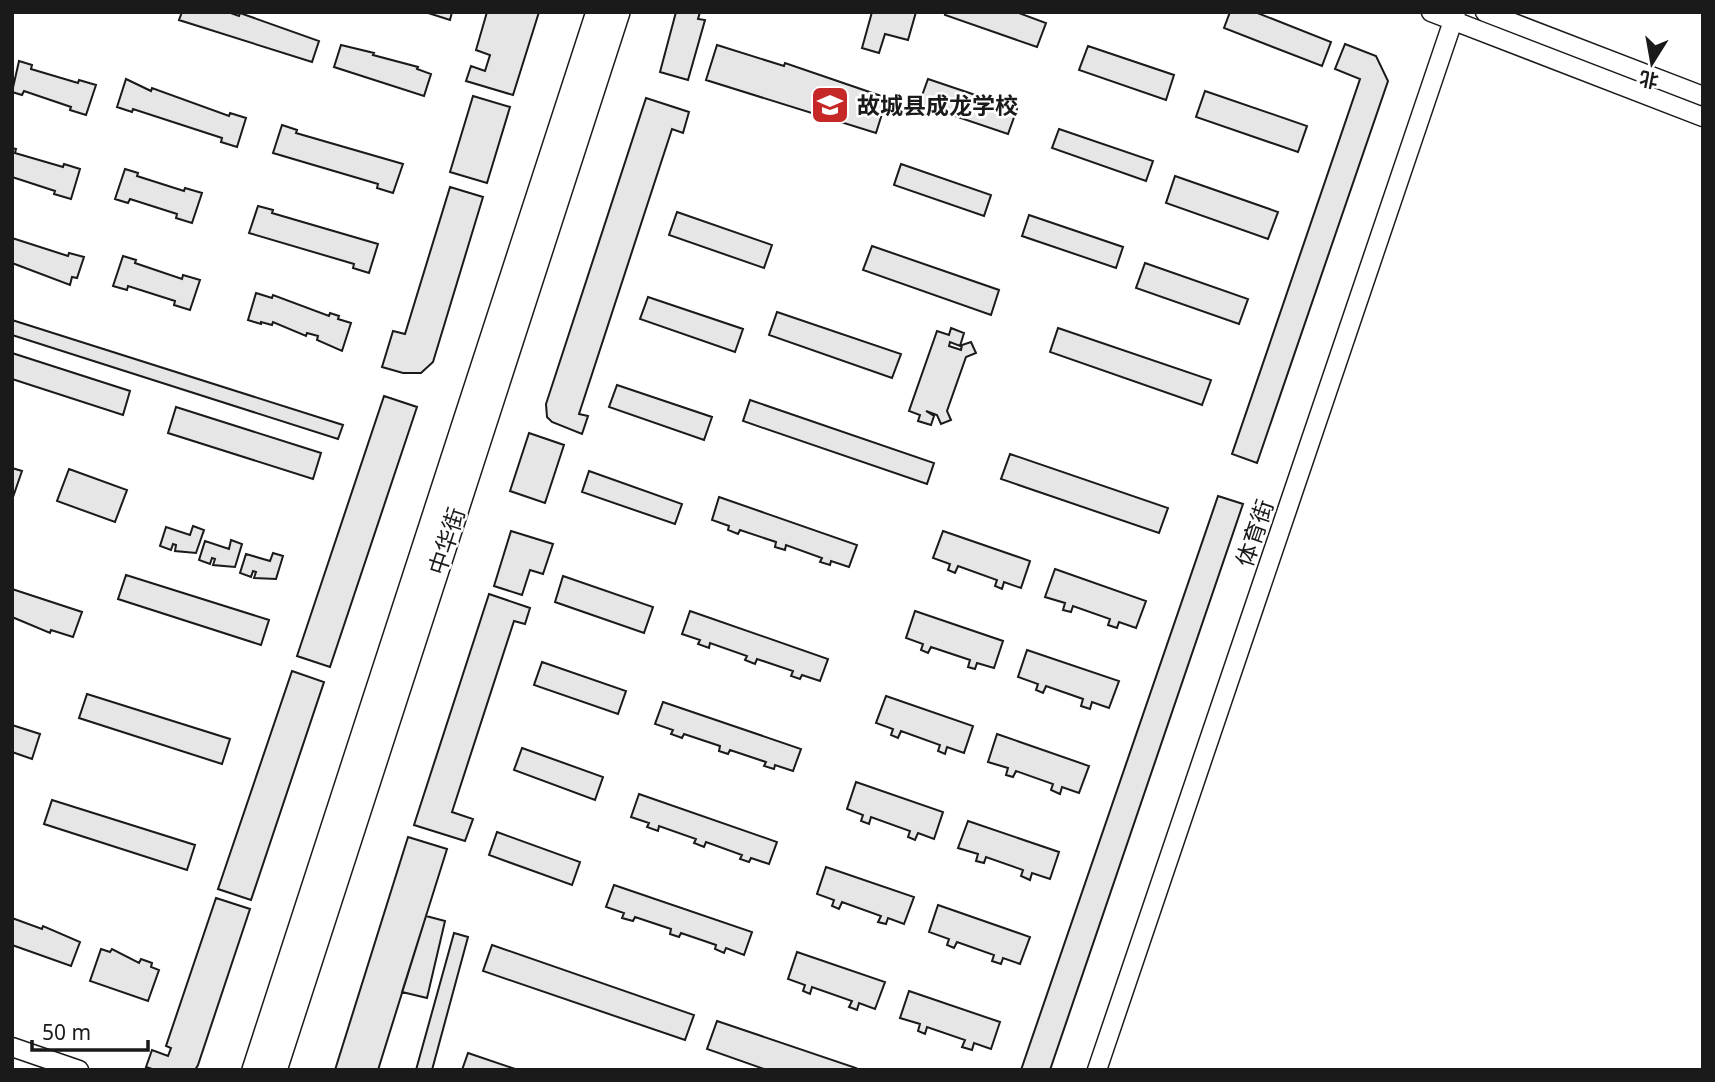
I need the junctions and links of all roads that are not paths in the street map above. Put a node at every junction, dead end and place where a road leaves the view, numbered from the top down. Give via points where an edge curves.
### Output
1 (598, 12) edge
2 (618, 12) edge
3 (1431, 12) edge
4 (1485, 12) edge
5 (1455, 17) edge
6 (1703, 96) edge
7 (1703, 117) edge
8 (12, 1047) edge
9 (79, 1070) edge
10 (254, 1070) edge
11 (275, 1070) edge
12 (1097, 1070) edge

1 - 10 main road, 中华街
2 - 11 main road, 中华街
3 - 5 street
4 - 6 street
5 - 7 street
5 - 12 street, 体育街
8 - 9 street

